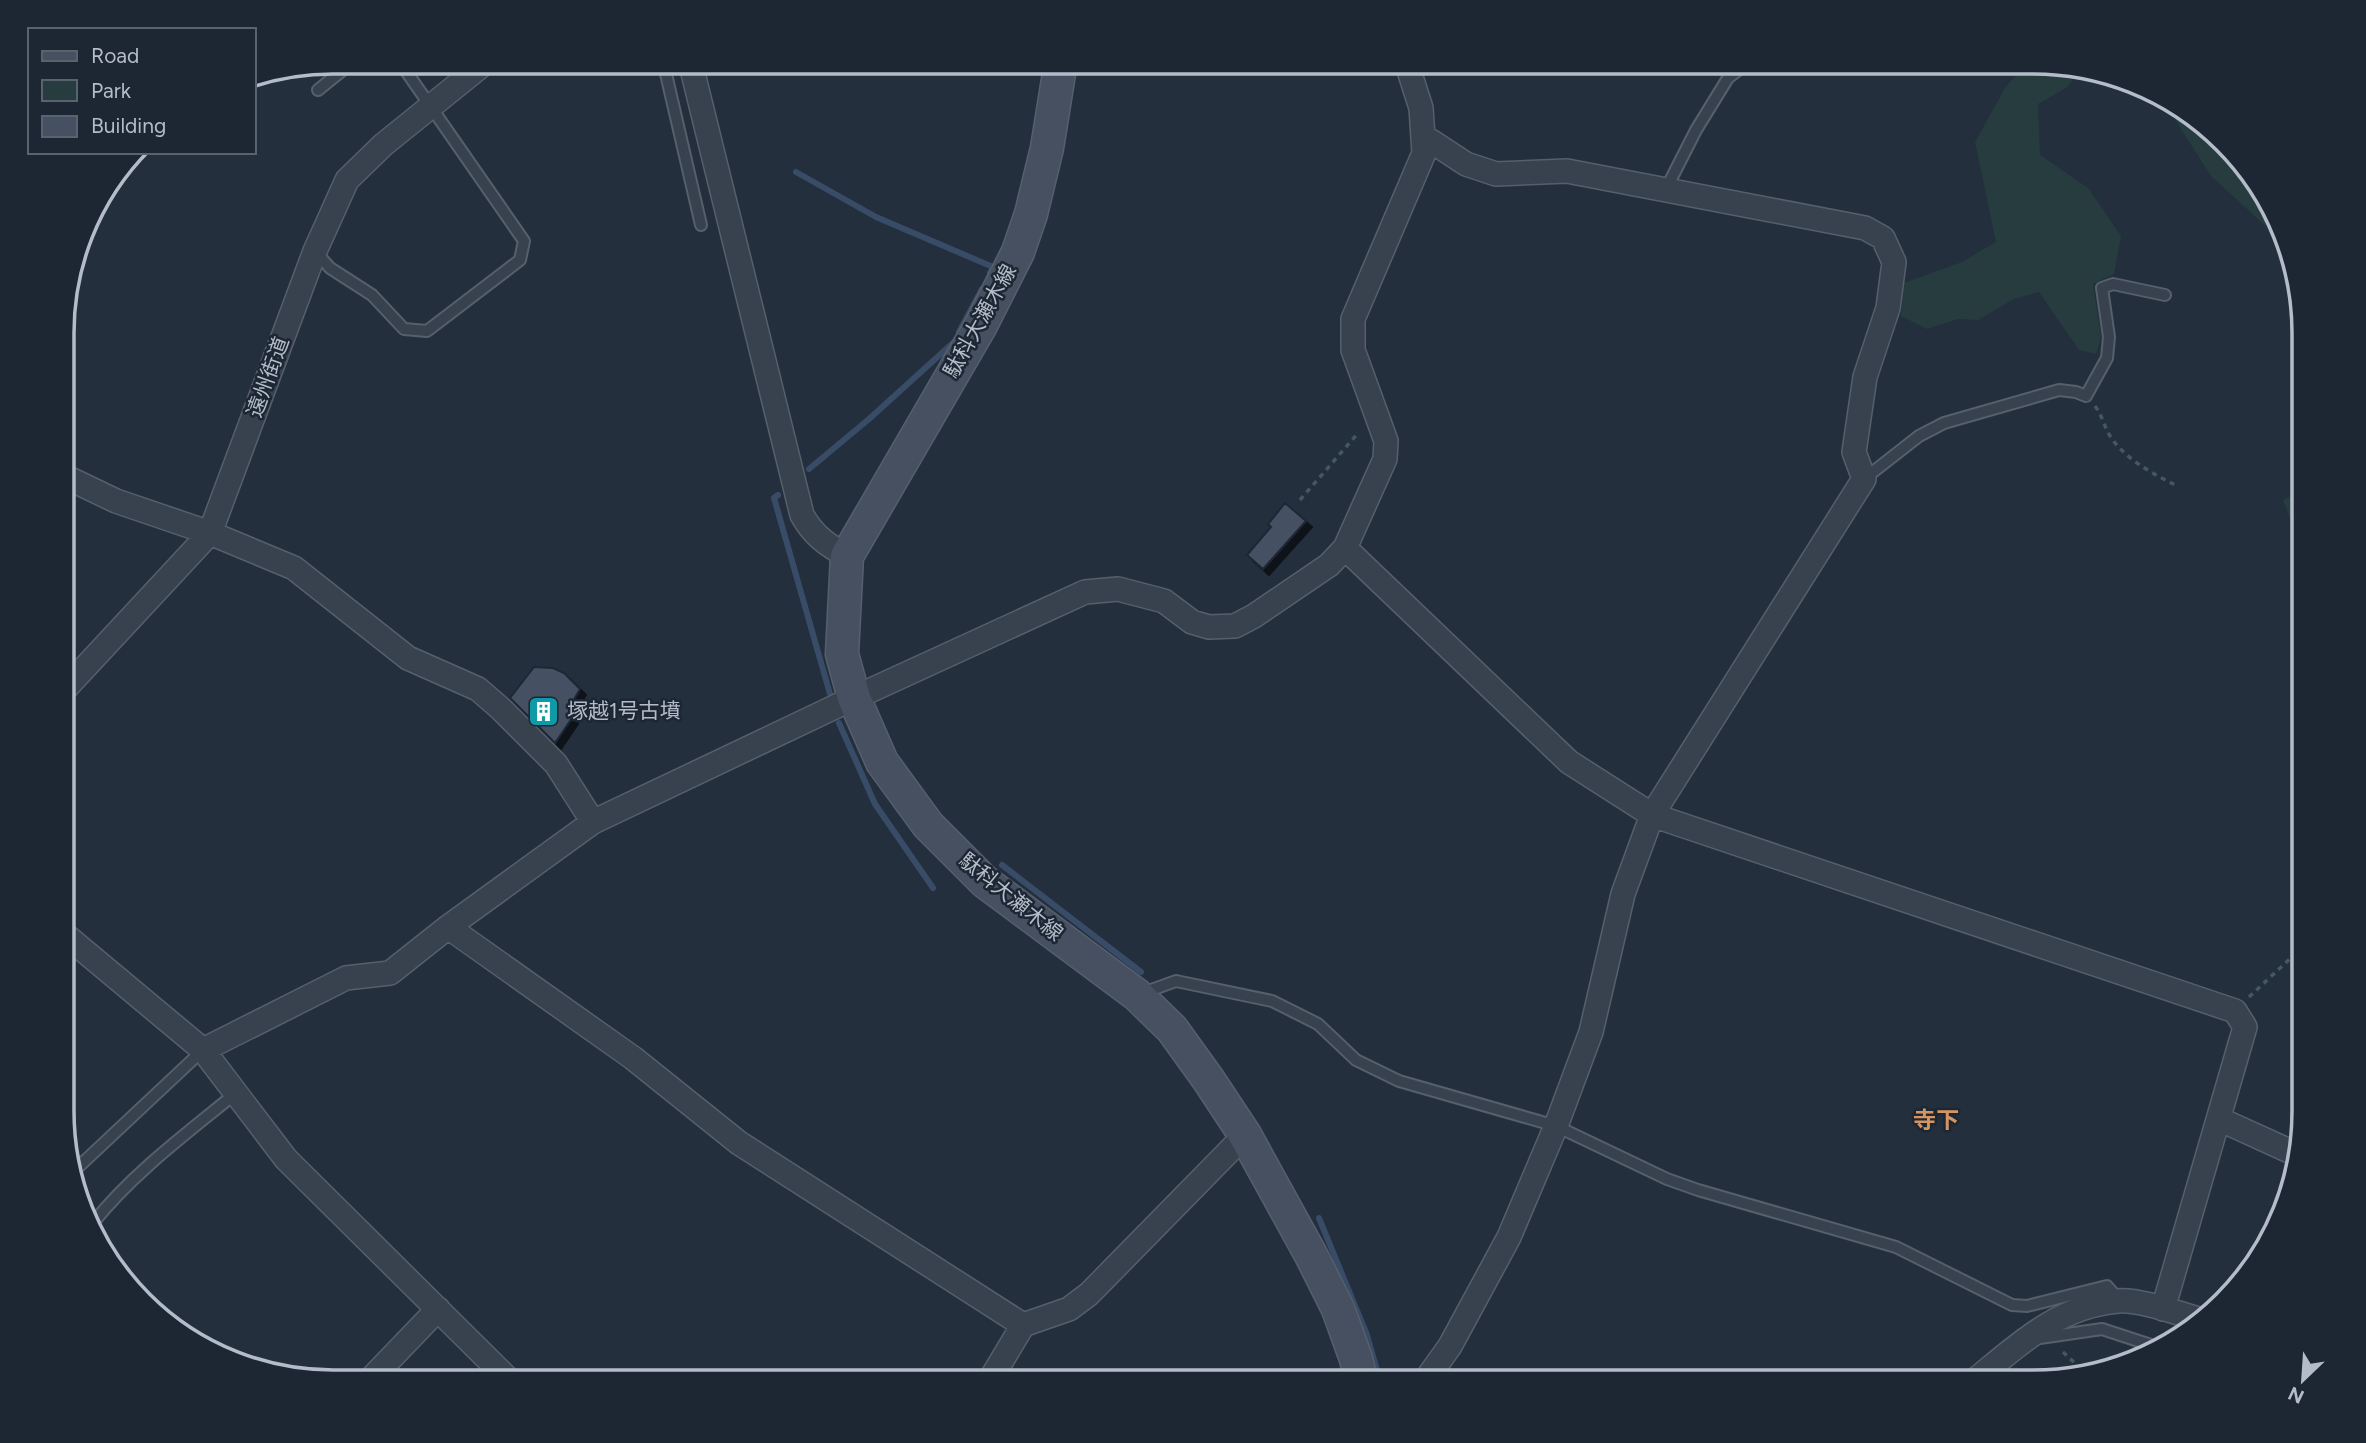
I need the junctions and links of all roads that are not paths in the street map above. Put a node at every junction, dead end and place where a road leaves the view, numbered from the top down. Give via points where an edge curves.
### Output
1 (338, 74) edge
2 (409, 74) edge
3 (471, 74) edge
4 (666, 74) edge
5 (693, 74) edge
6 (1059, 74) edge
7 (1410, 74) edge
8 (1733, 74) edge
9 (318, 90) dead end
10 (432, 106) junction
11 (1424, 141) junction
12 (1665, 191) junction
13 (701, 225) dead end
14 (315, 251) junction
15 (2165, 295) dead end
16 (1864, 479) junction
17 (74, 480) edge
18 (211, 533) junction
19 (1345, 548) junction
20 (846, 556) junction
21 (74, 679) edge
22 (854, 698) junction
23 (1652, 815) junction
24 (593, 822) junction
25 (448, 927) junction
26 (74, 942) edge
27 (1137, 995) junction
28 (203, 1050) junction
29 (236, 1093) junction
30 (2219, 1119) junction
31 (1556, 1126) junction
32 (1245, 1135) junction
33 (2289, 1151) edge
34 (79, 1165) edge
35 (97, 1218) edge
36 (2119, 1300) junction
37 (438, 1309) junction
38 (2163, 1309) junction
39 (2190, 1317) edge
40 (1023, 1325) junction
41 (2023, 1340) junction
42 (2147, 1344) edge
43 (380, 1370) edge
44 (499, 1370) edge
45 (996, 1370) edge
46 (1358, 1370) edge
47 (1433, 1370) edge
48 (1987, 1370) edge

1 - 9 lane
2 - 10 lane
3 - 10 street, 遠州街道
4 - 13 lane
5 - 20 street via 802,515 826,544
6 - 20 main road, 駄科大瀬木線 via 1047,148 1018,252 980,327
7 - 11 street via 1421,108
8 - 12 lane via 1696,130
10 - 14 street, 遠州街道 via 347,180
10 - 14 lane via 524,241 520,260 427,331 404,329 372,295 330,268
11 - 12 street via 1496,174 1567,171
11 - 19 street via 1424,153 1353,319 1353,350 1386,441 1385,459
12 - 16 street via 1865,228 1883,238 1894,262 1888,308 1865,377 1854,452
14 - 18 street, 遠州街道
15 - 16 lane via 2113,285 2102,288 2107,358 2087,396 2059,390 1944,423 1919,436
16 - 23 street
17 - 18 street via 116,501
18 - 21 street, 遠州街道
18 - 24 street via 294,568 408,659 478,690 556,764
19 - 22 street via 1329,565 1235,626 1192,622 1164,601 1118,589 1085,592
19 - 23 street via 1569,762
20 - 22 main road, 駄科大瀬木線 via 842,653
22 - 24 street
22 - 27 main road, 駄科大瀬木線 via 882,762 928,825 985,882
23 - 30 street via 2235,1011 2245,1027
23 - 31 street via 1623,894 1591,1032
24 - 25 street
25 - 28 street via 390,973 346,978
25 - 40 street via 633,1058 739,1143
26 - 28 street
27 - 31 lane via 1176,981 1272,1002 1318,1024 1356,1060 1399,1081
27 - 32 main road, 駄科大瀬木線 via 1172,1029
28 - 29 street
28 - 34 lane
29 - 35 lane
29 - 37 street via 286,1158
30 - 33 street
30 - 38 street
31 - 36 lane via 1667,1179 1896,1247 2012,1305 2027,1306 2108,1286
31 - 47 street via 1509,1237
32 - 40 street via 1089,1294 1069,1309
32 - 46 main road, 駄科大瀬木線 via 1338,1308
36 - 38 street
36 - 41 street via 2066,1313
37 - 43 street
37 - 44 street
38 - 39 street
40 - 45 street
41 - 42 lane via 2102,1329
41 - 48 street

